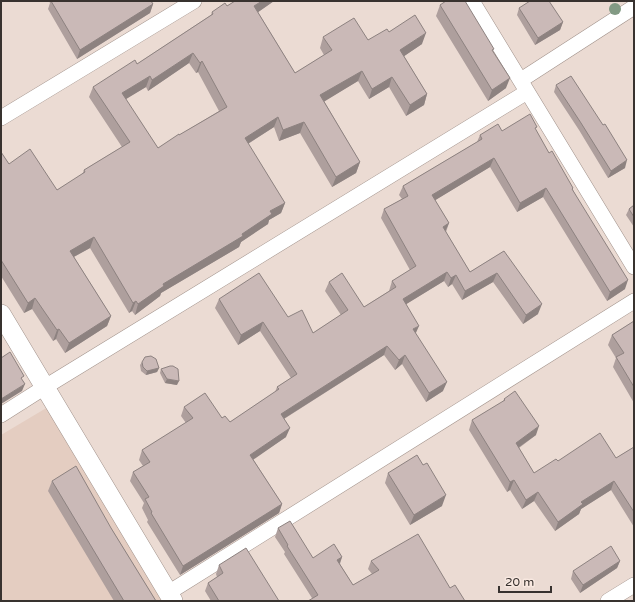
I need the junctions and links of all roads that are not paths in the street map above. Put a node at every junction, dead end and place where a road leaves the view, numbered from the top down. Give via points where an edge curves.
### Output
1 (194, 1) edge
2 (472, 1) edge
3 (634, 7) edge
4 (524, 86) junction
5 (1, 118) edge
6 (634, 267) edge
7 (634, 301) edge
8 (1, 314) edge
9 (45, 387) junction
10 (1, 415) edge
11 (634, 585) edge
12 (171, 597) edge
13 (608, 601) edge

1 - 5 street
2 - 4 street
3 - 4 street
4 - 6 street
4 - 9 street
7 - 12 street
8 - 9 street
9 - 10 street
9 - 12 street
11 - 13 street

